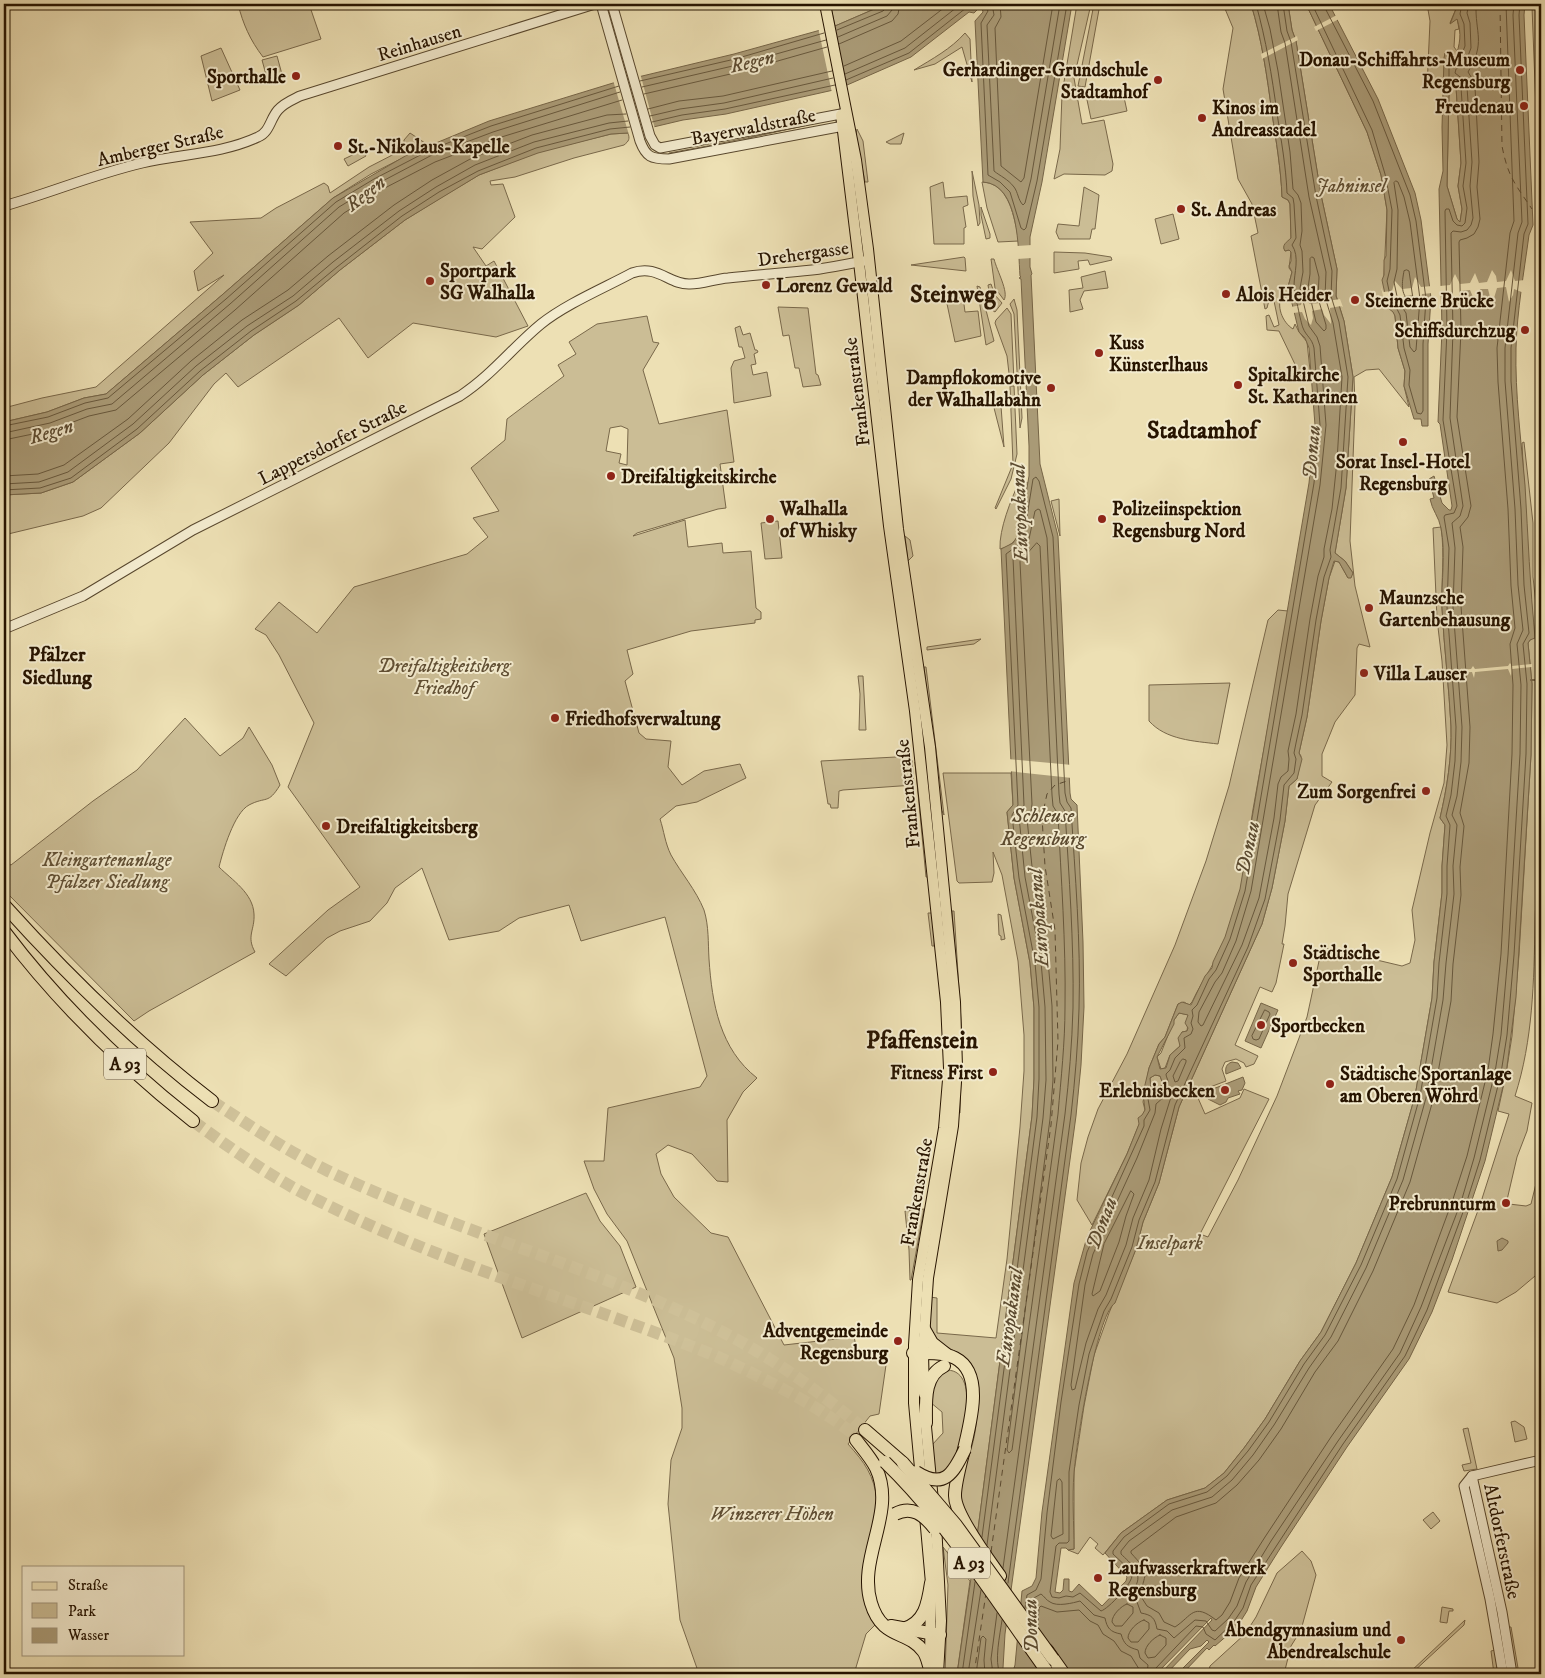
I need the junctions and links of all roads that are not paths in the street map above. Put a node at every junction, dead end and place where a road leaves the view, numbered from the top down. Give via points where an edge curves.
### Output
1 (595, 4) edge
2 (601, 4) edge
3 (612, 4) edge
4 (819, 4) edge
5 (825, 4) edge
6 (842, 108) junction
7 (846, 126) junction
8 (266, 131) joint
9 (4, 206) edge
10 (864, 261) junction
11 (661, 274) joint
12 (4, 629) edge
13 (4, 905) edge
14 (4, 931) edge
15 (212, 1101) tunnel mouth
16 (193, 1121) tunnel mouth
17 (924, 1329) junction
18 (918, 1355) junction
19 (946, 1360) junction
20 (926, 1423) junction
21 (860, 1436) junction
22 (965, 1449) junction
23 (1541, 1460) edge
24 (903, 1463) junction
25 (1472, 1476) junction
26 (874, 1541) junction
27 (931, 1583) junction
28 (1498, 1614) junction
29 (905, 1634) junction
30 (934, 1636) junction
31 (1053, 1658) junction
32 (933, 1672) edge
33 (1048, 1672) edge
34 (1064, 1674) edge
35 (1503, 1674) edge
36 (1512, 1674) edge

1 - 8 street, Reinhausen via 312,92 283,105
2 - 7 street, Bayerwaldstraße via 639,138 644,150 653,158
3 - 6 street, Bayerwaldstraße via 650,136 660,148
4 - 6 main road, Frankenstraße
5 - 6 main road, Frankenstraße
6 - 7 main road, Frankenstraße
7 - 10 main road, Frankenstraße
8 - 9 street, Amberger Straße via 258,137 218,150 141,163
10 - 11 street, Drehergasse via 691,284
10 - 17 main road, Frankenstraße via 930,747 956,1026 953,1126 930,1260
10 - 18 main road, Frankenstraße via 889,526 916,720 947,1010 949,1068 944,1128 918,1280
11 - 12 street, Lappersdorfer Straße via 646,270 632,273 554,315 460,396 193,530 83,596
13 - 15 highway, A 93 via 114,1018
14 - 16 highway, A 93 via 57,996 101,1042
17 - 18 main road, Frankenstraße
17 - 19 highway
18 - 19 highway
18 - 20 main road, Frankenstraße
18 - 27 main road, Frankenstraße via 914,1403
19 - 20 highway via 930,1381
19 - 22 highway via 960,1361 970,1378 972,1406
20 - 30 main road, Frankenstraße via 938,1548
21 - 24 highway, A 93 via 889,1450
21 - 26 highway via 876,1467 883,1492 882,1512
21 - 33 highway, A 93, bridge via 927,1507
22 - 24 highway, bridge via 952,1472 938,1480 927,1479
22 - 31 highway, bridge via 954,1497 958,1511
23 - 25 street
24 - 31 highway, A 93, bridge via 956,1525
25 - 28 street, Altdorferstraße
25 - 28 street, Altdorferstraße via 1464,1486
26 - 29 highway via 868,1590 875,1613 892,1632
26 - 33 highway, bridge via 887,1520 895,1514 906,1510 917,1512 933,1526
27 - 29 highway via 922,1616
27 - 30 main road, Frankenstraße
28 - 35 street
28 - 36 street
29 - 30 highway
29 - 32 highway via 923,1651
30 - 32 main road
31 - 34 highway, A 93

